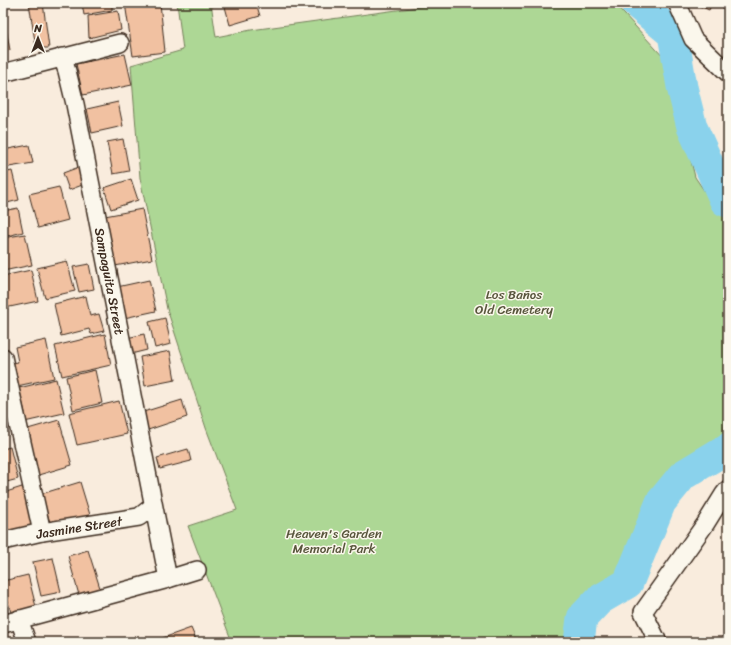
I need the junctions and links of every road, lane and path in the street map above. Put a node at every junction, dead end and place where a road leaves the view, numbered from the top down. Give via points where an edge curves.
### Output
1 (679, 3) edge
2 (120, 43) dead end
3 (62, 57) junction
4 (3, 73) edge
5 (728, 73) edge
6 (3, 357) edge
7 (728, 489) edge
8 (153, 506) junction
9 (42, 532) junction
10 (3, 541) edge
11 (197, 570) dead end
12 (168, 579) junction
13 (19, 619) junction
14 (3, 624) edge
15 (27, 642) edge
16 (658, 642) edge

1 - 5 street via 693,39
2 - 3 street
3 - 4 street
3 - 8 street, Sampaguita Street via 75,104
6 - 9 street
7 - 16 street via 643,612
8 - 9 street, Jasmine Street via 139,517
8 - 12 street, Sampaguita Street
9 - 10 street, Jasmine Street
11 - 12 street
12 - 13 street
13 - 14 street
13 - 15 street

